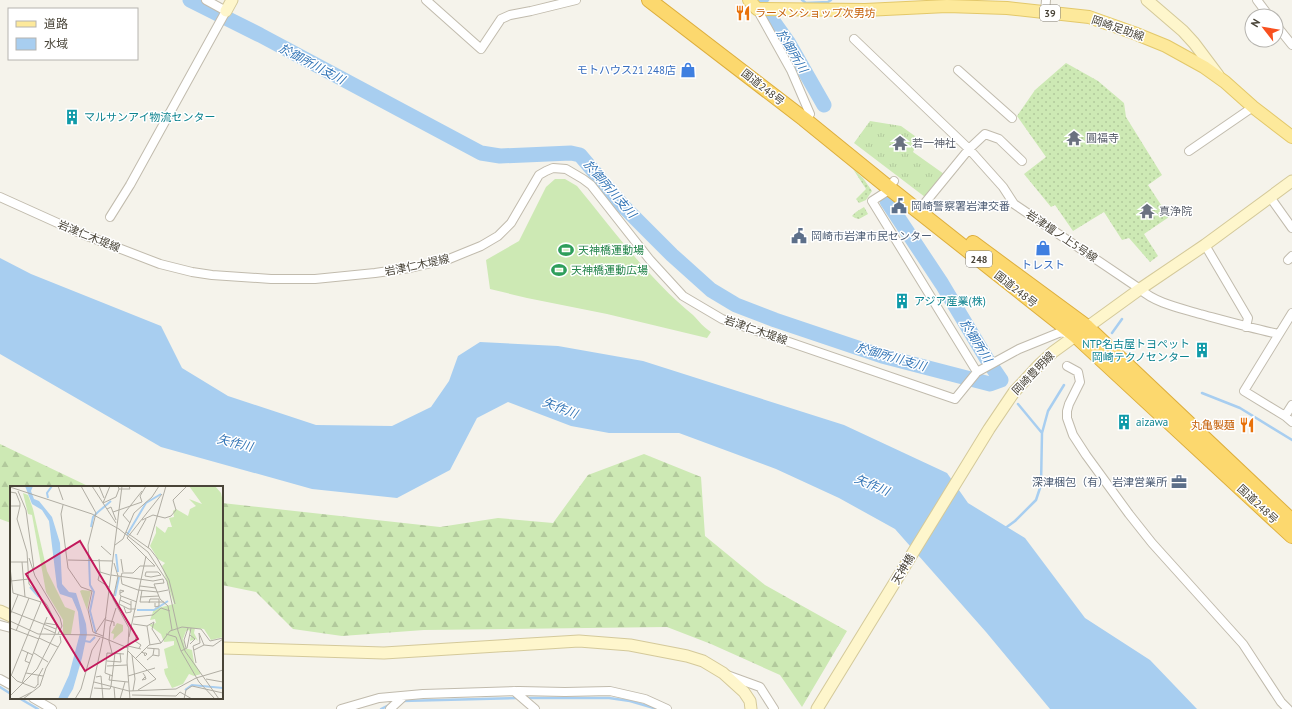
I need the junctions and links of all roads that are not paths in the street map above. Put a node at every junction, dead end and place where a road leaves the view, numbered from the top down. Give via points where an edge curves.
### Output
1 (206, 0) edge
2 (232, 0) edge
3 (426, 0) edge
4 (576, 0) edge
5 (649, 0) edge
6 (664, 0) edge
7 (1046, 0) edge
8 (1147, 0) edge
9 (1256, 0) edge
10 (755, 6) edge
11 (1262, 8) edge
12 (226, 11) junction
13 (1045, 12) junction
14 (1284, 35) edge
15 (854, 39) dead end
16 (1292, 45) edge
17 (958, 70) dead end
18 (1221, 79) junction
19 (1253, 106) junction
20 (810, 114) junction
21 (1012, 118) dead end
22 (1292, 137) edge
23 (969, 149) junction
24 (1189, 151) dead end
25 (1022, 161) dead end
26 (1292, 181) edge
27 (891, 185) junction
28 (0, 197) edge
29 (1270, 197) junction
30 (924, 204) junction
31 (110, 217) dead end
32 (1292, 228) edge
33 (1206, 245) junction
34 (1140, 289) junction
35 (1292, 313) edge
36 (1246, 327) junction
37 (1081, 331) junction
38 (1278, 334) junction
39 (1067, 366) dead end
40 (981, 370) junction
41 (1292, 405) edge
42 (1285, 416) junction
43 (1292, 422) edge
44 (989, 429) joint
45 (1292, 521) edge
46 (1292, 536) edge
47 (0, 611) edge
48 (10, 616) edge
49 (0, 625) edge
50 (10, 628) edge
51 (223, 648) edge
52 (723, 673) junction
53 (0, 679) edge
54 (10, 684) edge
55 (514, 691) junction
56 (404, 696) junction
57 (35, 699) edge
58 (52, 709) edge
59 (341, 709) edge
60 (390, 709) edge
61 (535, 709) edge
62 (667, 709) edge
63 (751, 709) edge
64 (774, 709) edge
65 (817, 709) edge
66 (1288, 709) edge

1 - 12 street
2 - 12 street
3 - 4 street via 481,49 501,19 510,14
5 - 27 highway, 国道248号 / 248
6 - 20 highway, 国道248号 / 248
7 - 13 street
8 - 18 street via 1183,31
9 - 11 street
10 - 13 main road, 岡崎足助線 / 39 via 773,9 865,10 947,6
10 - 20 street via 791,70
12 - 31 street
13 - 18 main road, 岡崎足助線 / 39 via 1089,17 1134,33 1166,46
14 - 16 street
15 - 23 street, 岩津檀ノ上5号線
17 - 21 street
18 - 19 main road, 岡崎足助線 / 39
19 - 22 main road, 岡崎足助線 / 39
19 - 24 street
20 - 27 highway, 国道248号 / 248
23 - 25 street via 985,134 999,138
23 - 30 street
23 - 34 street, 岩津檀ノ上5号線 via 1004,187 1014,204
26 - 29 street, 岡崎豊明線
27 - 30 highway, 国道248号 / 248
27 - 37 highway, 国道248号 / 248
27 - 40 street via 886,192 872,201
28 - 40 street, 岩津仁木堤線 via 82,234 160,264 212,275 316,279 410,268 450,259 481,246 498,236 511,223 539,176 553,168 566,169 591,185 650,260 683,296 722,319 956,399
29 - 32 street
29 - 33 street, 岡崎豊明線
30 - 37 highway, 国道248号 / 248
33 - 34 street, 岡崎豊明線
33 - 36 street via 1248,318
34 - 36 street, 岩津檀ノ上5号線 via 1147,296 1174,306
34 - 37 street, 岡崎豊明線
35 - 38 street
36 - 38 street, 岩津檀ノ上5号線
37 - 40 street via 1061,332 1019,349
37 - 44 street, 岡崎豊明線 via 1052,352 1026,378
37 - 45 highway, 国道248号 / 248
37 - 46 highway, 国道248号 / 248
38 - 42 street via 1244,391
39 - 66 street via 1078,372 1080,382 1069,404 1067,418 1086,455 1152,543 1243,644
41 - 42 street
42 - 43 street
44 - 65 street, 天神橋
47 - 48 street
49 - 50 street
51 - 52 street via 384,653 579,641 630,645 687,656 703,661
52 - 63 street via 744,692 750,701
52 - 64 street via 760,687
53 - 54 street
55 - 56 street
55 - 61 street
55 - 62 street via 610,691 645,699
56 - 59 street via 379,698
56 - 60 street
57 - 58 street

